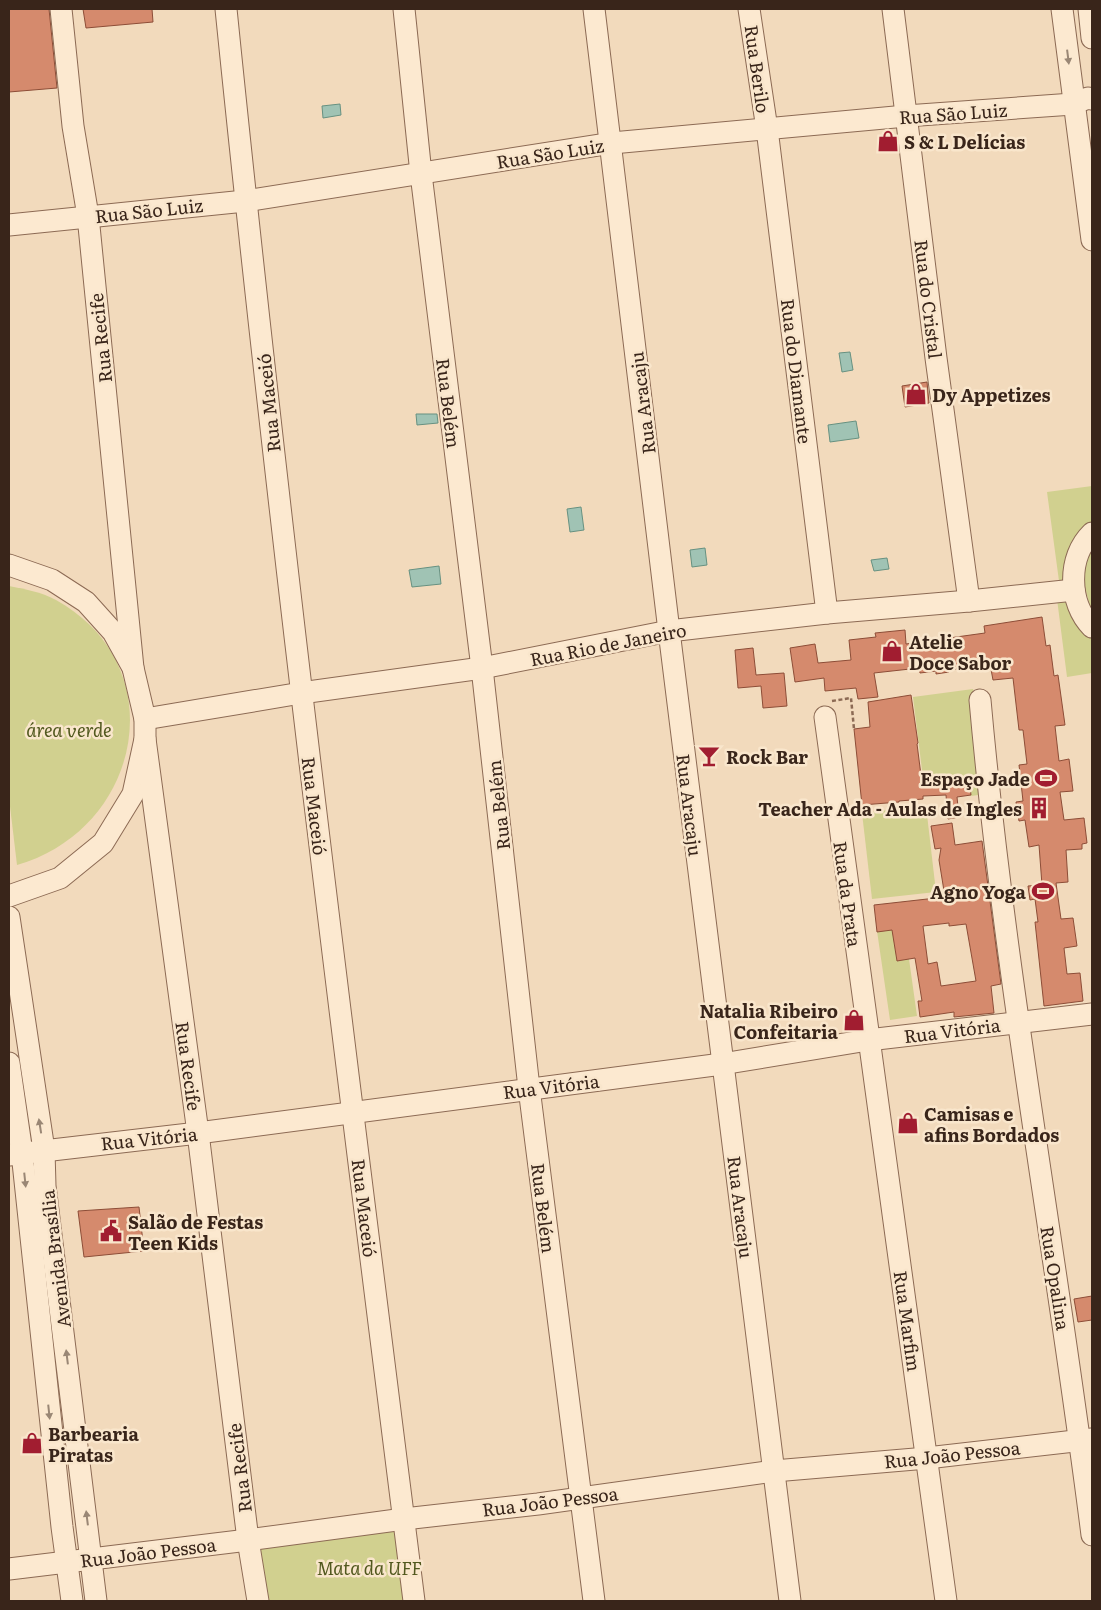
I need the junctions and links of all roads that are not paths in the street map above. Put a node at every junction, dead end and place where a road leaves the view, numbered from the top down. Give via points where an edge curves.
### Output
1 (62, 9) edge
2 (226, 9) edge
3 (404, 9) edge
4 (594, 9) edge
5 (749, 9) edge
6 (893, 9) edge
7 (1062, 9) edge
8 (1089, 9) edge
9 (1092, 38) edge
10 (1083, 101) edge
11 (906, 116) junction
12 (767, 130) junction
13 (612, 143) junction
14 (421, 174) junction
15 (245, 201) junction
16 (88, 216) junction
17 (9, 225) edge
18 (1092, 240) edge
19 (1092, 533) edge
20 (9, 565) edge
21 (1074, 590) junction
22 (970, 601) junction
23 (827, 613) junction
24 (1092, 627) edge
25 (669, 631) junction
26 (133, 668) junction
27 (482, 668) junction
28 (301, 693) junction
29 (980, 700) dead end
30 (825, 717) dead end
31 (145, 729) junction
32 (9, 896) edge
33 (9, 917) edge
34 (1092, 1014) edge
35 (1017, 1022) junction
36 (868, 1040) junction
37 (9, 1063) edge
38 (722, 1064) junction
39 (529, 1088) junction
40 (353, 1112) junction
41 (198, 1133) junction
42 (44, 1150) junction
43 (16, 1154) edge
44 (1086, 1439) edge
45 (927, 1458) junction
46 (774, 1471) junction
47 (581, 1497) junction
48 (404, 1519) junction
49 (1092, 1535) edge
50 (248, 1540) junction
51 (92, 1558) junction
52 (68, 1562) junction
53 (9, 1569) edge
54 (72, 1601) edge
55 (96, 1601) edge
56 (258, 1601) edge
57 (414, 1601) edge
58 (594, 1601) edge
59 (790, 1601) edge
60 (946, 1601) edge

1 - 16 street, Rua Recife via 74,126
2 - 15 street, Rua Maceió
3 - 14 street, Rua Belém
4 - 13 street, Rua Aracaju
5 - 12 street, Rua Berilo
6 - 11 street, Rua do Cristal
7 -> 10 street
8 - 9 street
10 - 11 street, Rua São Luiz
10 - 18 street
11 - 12 street, Rua São Luiz
11 - 22 street, Rua do Cristal
12 - 13 street, Rua São Luiz
12 - 23 street, Rua do Diamante
13 - 14 street, Rua São Luiz
13 - 25 street, Rua Aracaju
14 - 15 street, Rua São Luiz
14 - 27 street, Rua Belém
15 - 16 street, Rua São Luiz
15 - 28 street, Rua Maceió
16 - 17 street, Rua São Luiz
16 - 26 street, Rua Recife
19 - 21 street via 1076,561
20 - 26 street via 52,580 86,602 113,632
21 - 22 street, Rua Rio de Janeiro
21 - 24 street via 1079,608
22 - 23 street, Rua Rio de Janeiro
23 - 25 street, Rua Rio de Janeiro
25 - 27 street, Rua Rio de Janeiro
25 - 38 street, Rua Aracaju
26 - 31 street, Rua Recife
27 - 28 street, Rua Rio de Janeiro
27 - 39 street, Rua Belém
28 - 31 street, Rua Rio de Janeiro
28 - 40 street, Rua Maceió
29 - 35 street, Rua Opalina
30 - 36 street, Rua da Prata
31 - 32 street via 133,794 103,843 60,878
31 - 41 street, Rua Recife
42 -> 33 street, Avenida Brasília
34 - 35 street, Rua Vitória
35 - 36 street, Rua Vitória
35 - 44 street, Rua Opalina
36 - 38 street, Rua Vitória
36 - 45 street, Rua Marfim
37 - 43 street, Avenida Brasília
38 - 39 street, Rua Vitória
38 - 46 street, Rua Aracaju
39 - 40 street, Rua Vitória
39 - 47 street, Rua Belém
40 - 41 street, Rua Vitória
40 - 48 street, Rua Maceió
41 - 42 street, Rua Vitória
41 - 50 street, Rua Recife
42 - 43 street, Rua Vitória
51 -> 42 street, Avenida Brasília via 45,1186
43 -> 52 street, Avenida Brasília
44 - 45 street, Rua João Pessoa
44 - 49 street, Rua Opalina
45 - 46 street, Rua João Pessoa
45 - 60 street, Rua Marfim
46 - 47 street, Rua João Pessoa
46 - 59 street, Rua Aracaju
47 - 48 street, Rua João Pessoa
47 - 58 street, Rua Belém
48 - 50 street, Rua João Pessoa
48 - 57 street, Rua Maceió
50 - 51 street, Rua João Pessoa
50 - 56 street, Rua Recife
51 - 52 street, Rua João Pessoa
51 - 55 street, Avenida Brasília
52 - 53 street, Rua João Pessoa
52 - 54 street, Avenida Brasília

